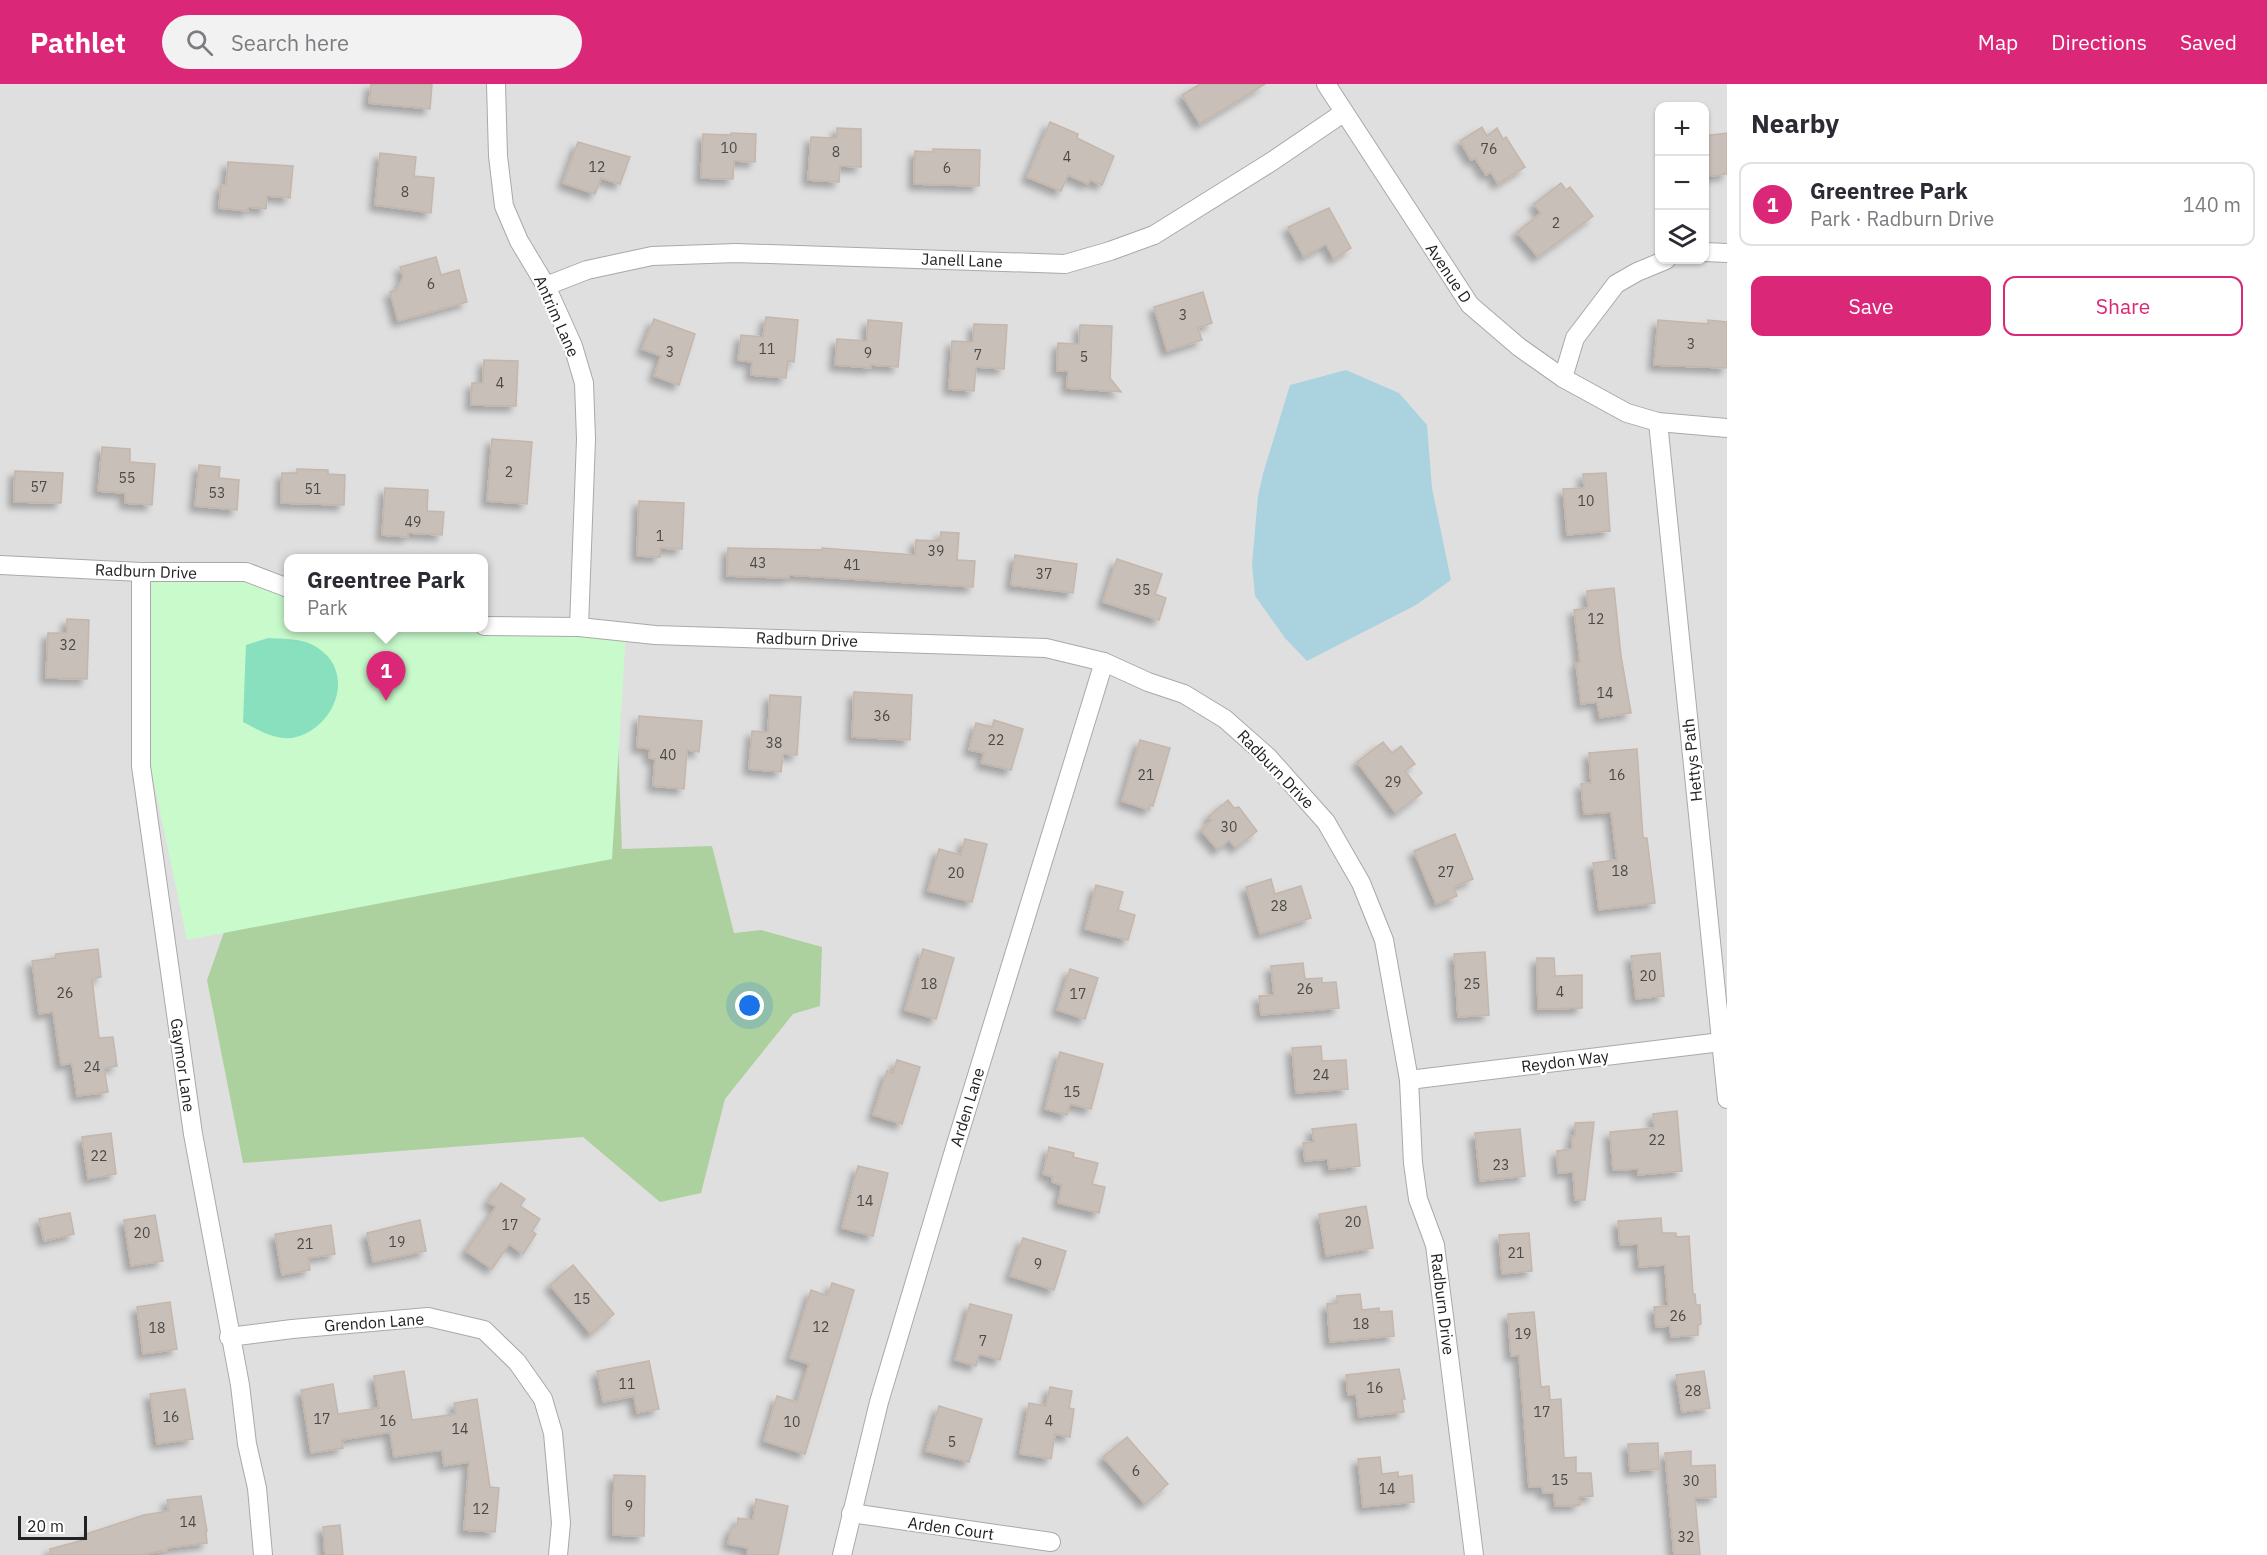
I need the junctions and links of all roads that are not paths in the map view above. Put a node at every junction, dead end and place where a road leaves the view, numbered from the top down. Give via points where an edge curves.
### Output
1 (496, 84) edge
2 (1326, 84) edge
3 (1343, 114) junction
4 (1709, 252) edge
5 (1727, 253) edge
6 (1656, 264) edge
7 (546, 286) junction
8 (1563, 378) junction
9 (1658, 422) junction
10 (1727, 428) edge
11 (0, 565) edge
12 (141, 572) junction
13 (284, 586) edge
14 (488, 626) edge
15 (579, 627) junction
16 (1104, 662) junction
17 (1720, 962) edge
18 (1721, 1042) junction
19 (1409, 1080) junction
20 (1727, 1099) edge
21 (230, 1336) junction
22 (851, 1513) junction
23 (1051, 1542) dead end
24 (263, 1555) edge
25 (558, 1555) edge
26 (842, 1555) edge
27 (1474, 1555) edge

1 - 7 street, Antrim Lane via 504,206
2 - 3 street, Avenue D
3 - 7 street, Janell Lane via 1154,235 1065,264 736,254 652,256 587,270
3 - 8 street, Avenue D via 1470,305
4 - 5 street
6 - 8 street via 1616,284 1575,338
7 - 15 street, Antrim Lane via 573,346 584,383 586,439
8 - 9 street, Avenue D via 1628,413
9 - 10 street, Avenue D
9 - 17 street, Hettys Path
11 - 12 street, Radburn Drive
12 - 13 street, Radburn Drive via 246,572
12 - 21 street, Gaymor Lane via 141,766 193,1134
14 - 15 street, Radburn Drive
15 - 16 street, Radburn Drive via 655,635 1046,648
16 - 19 street, Radburn Drive via 1184,694 1225,719 1268,757 1326,822 1361,883 1384,940
16 - 22 street, Arden Lane via 879,1402
17 - 18 street, Hettys Path
18 - 19 street, Reydon Way
18 - 20 street, Hettys Path
19 - 27 street, Radburn Drive via 1415,1181 1435,1245
21 - 24 street, Gaymor Lane via 257,1488
21 - 25 street, Grendon Lane via 428,1317 484,1330 517,1362 543,1399 554,1432 561,1522
22 - 23 street, Arden Court
22 - 26 street, Arden Lane

